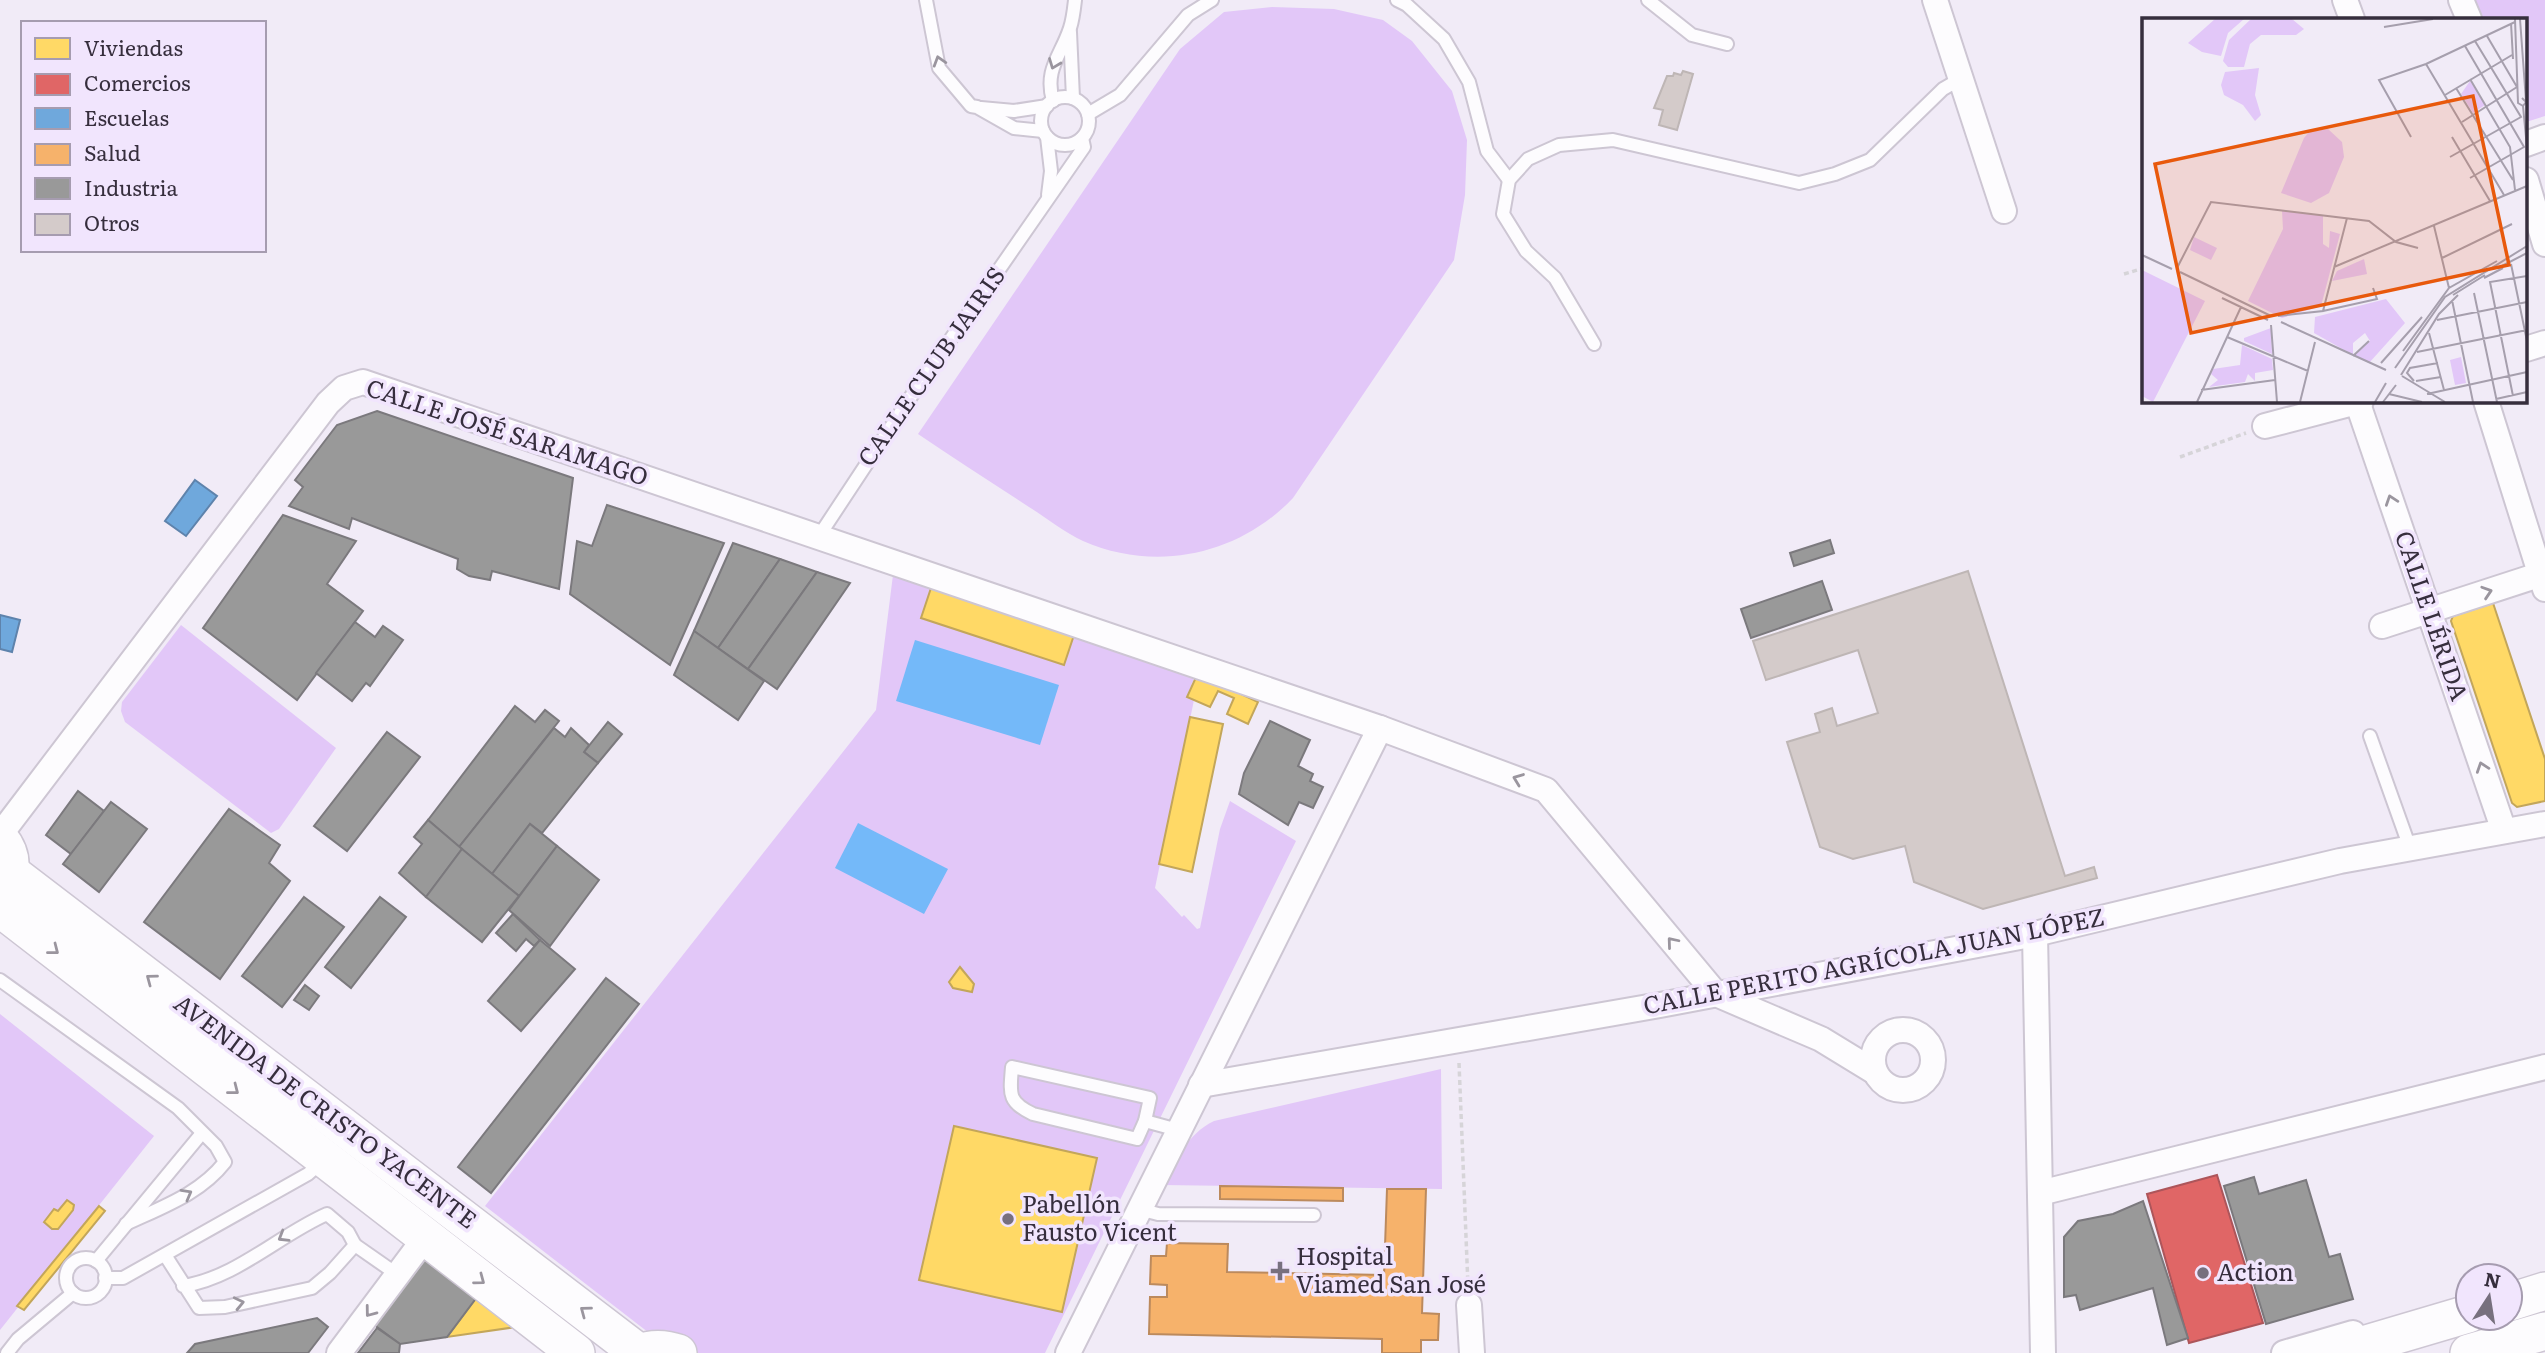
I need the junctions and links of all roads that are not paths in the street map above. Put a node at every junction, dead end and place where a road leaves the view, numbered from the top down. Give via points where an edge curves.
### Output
1 (926, 0) edge
2 (1075, 0) edge
3 (1212, 0) edge
4 (1397, 0) edge
5 (1648, 0) edge
6 (1935, 0) edge
7 (2345, 0) edge
8 (2461, 0) edge
9 (2352, 18) edge
10 (2469, 18) edge
11 (1070, 28) junction
12 (1727, 44) dead end
13 (1962, 78) junction
14 (1073, 98) junction
15 (1050, 104) junction
16 (977, 107) junction
17 (1088, 114) junction
18 (1045, 134) junction
19 (2545, 137) edge
20 (1082, 138) junction
21 (2528, 143) edge
22 (1509, 180) junction
23 (2528, 187) edge
24 (1048, 200) junction
25 (2004, 211) dead end
26 (2545, 244) edge
27 (2545, 342) edge
28 (1594, 344) dead end
29 (2528, 347) edge
30 (2354, 402) edge
31 (2358, 402) edge
32 (2486, 402) edge
33 (2265, 426) road end
34 (819, 536) junction
35 (2543, 579) edge
36 (2429, 610) junction
37 (2382, 626) dead end
38 (1380, 728) junction
39 (2370, 736) dead end
40 (2545, 824) edge
41 (2504, 831) junction
42 (2410, 848) junction
43 (3, 859) edge
44 (0, 908) edge
45 (2035, 934) junction
46 (0, 980) edge
47 (1716, 994) junction
48 (2545, 1067) edge
49 (1875, 1072) dead end
50 (1201, 1084) junction
51 (1145, 1121) junction
52 (1178, 1130) junction
53 (202, 1133) junction
54 (324, 1160) junction
55 (2040, 1193) junction
56 (1139, 1209) junction
57 (1314, 1215) dead end
58 (126, 1224) junction
59 (425, 1238) junction
60 (355, 1245) junction
61 (165, 1255) junction
62 (96, 1261) junction
63 (398, 1275) junction
64 (105, 1278) junction
65 (2545, 1278) edge
66 (2524, 1284) edge
67 (183, 1286) junction
68 (2545, 1291) edge
69 (74, 1293) junction
70 (2524, 1297) edge
71 (1469, 1304) road end
72 (2454, 1304) edge
73 (2454, 1318) edge
74 (2545, 1331) edge
75 (2545, 1350) edge
76 (7, 1353) edge
77 (339, 1353) edge
78 (576, 1353) edge
79 (639, 1353) edge
80 (678, 1353) edge
81 (1068, 1353) edge
82 (1472, 1353) edge
83 (2043, 1353) edge
84 (2284, 1353) edge
85 (2336, 1353) edge
86 (2469, 1353) edge
87 (2533, 1353) edge

16 -> 1 lane via 971,106 939,68
2 - 11 lane
3 - 17 lane via 1188,15 1120,95
4 - 22 lane via 1444,39 1469,82 1487,151
5 - 12 lane via 1692,35
6 - 13 street
7 - 9 street
8 - 10 street
11 - 14 lane
11 -> 15 lane via 1050,71
13 - 22 lane via 1943,89 1870,160 1799,183 1613,140 1559,145 1528,159
13 - 25 street
14 - 15 lane
14 - 17 lane
15 - 16 lane via 1014,111
15 - 18 lane via 1041,122
16 - 18 lane via 1014,128
17 - 20 lane via 1089,125
18 - 20 lane via 1053,142 1069,145
18 - 24 lane via 1051,171
19 - 21 street
20 - 24 lane, CALLE CLUB JAIRIS via 1084,146
22 - 28 lane via 1503,214 1526,251 1555,278
23 - 26 street
24 - 34 lane, CALLE CLUB JAIRIS
27 - 29 street
30 - 33 street
36 -> 31 street, CALLE LÉRIDA
32 - 35 street
34 - 38 street, CALLE JOSÉ SARAMAGO
34 - 43 street, CALLE JOSÉ SARAMAGO via 363,382 344,388 328,403
36 -> 35 street
36 - 37 street
41 -> 36 street, CALLE LÉRIDA
47 -> 38 street, CALLE JOSÉ SARAMAGO via 1546,790
38 - 50 street
39 - 42 lane
40 - 41 street, CALLE PERITO AGRÍCOLA JUAN LÓPEZ
41 - 42 street, CALLE PERITO AGRÍCOLA JUAN LÓPEZ
42 - 45 street, CALLE PERITO AGRÍCOLA JUAN LÓPEZ
79 -> 43 main road, AVENIDA DE CRISTO YACENTE
44 -> 54 main road, AVENIDA DE CRISTO YACENTE
45 - 47 street, CALLE PERITO AGRÍCOLA JUAN LÓPEZ
45 - 55 street
46 - 53 lane via 178,1108
47 - 49 street via 1821,1039
47 - 50 street, CALLE PERITO AGRÍCOLA JUAN LÓPEZ
48 - 55 street
50 - 52 street
51 - 51 lane via 1150,1098 1012,1067 1010,1095 1017,1107 1032,1114 1137,1139
51 - 52 lane
52 - 56 street
53 - 58 lane
58 -> 53 lane via 212,1178 225,1162
54 - 59 main road, AVENIDA DE CRISTO YACENTE
54 - 61 lane via 309,1174
55 - 83 street
56 - 57 lane via 1158,1214
56 - 81 street
58 - 62 lane
59 - 63 street
59 -> 78 main road, AVENIDA DE CRISTO YACENTE
60 - 63 lane
67 -> 60 lane via 199,1308 225,1307 312,1288
60 -> 67 lane via 327,1214 205,1282
61 - 64 lane via 124,1278
61 - 67 lane
62 - 64 lane
62 - 69 lane via 80,1259 69,1266 67,1285
63 -> 77 street
64 - 69 lane via 104,1287 94,1296
65 - 66 street
68 - 70 main road
69 - 76 lane
71 - 82 street
72 - 84 street
73 - 85 main road
74 - 86 main road
75 - 87 street
79 - 80 main road via 659,1349

